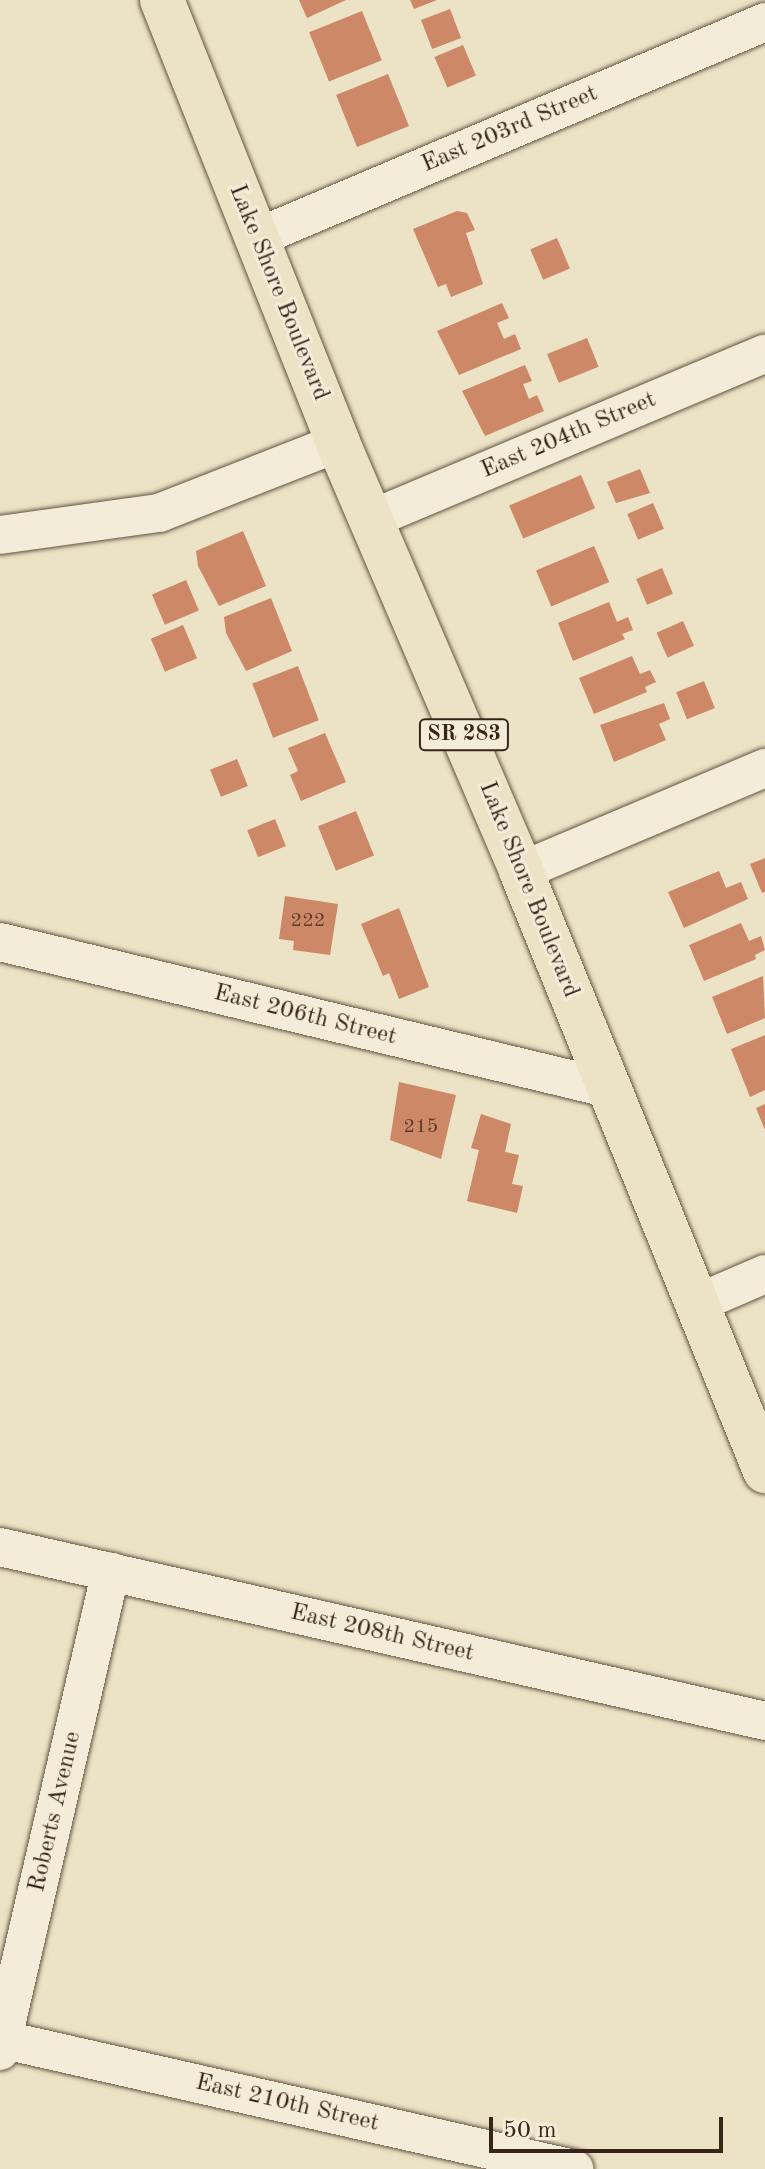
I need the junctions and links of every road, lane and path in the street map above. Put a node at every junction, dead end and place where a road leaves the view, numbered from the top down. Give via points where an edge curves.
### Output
1 (162, 0) edge
2 (765, 22) edge
3 (256, 238) junction
4 (765, 354) edge
5 (338, 443) junction
6 (374, 518) junction
7 (0, 535) edge
8 (765, 768) edge
9 (521, 871) junction
10 (0, 942) edge
11 (611, 1089) junction
12 (765, 1274) edge
13 (698, 1303) junction
14 (765, 1471) edge
15 (0, 1547) edge
16 (111, 1572) junction
17 (765, 1721) edge
18 (1, 2043) edge
19 (574, 2169) edge

1 - 3 main road, Lake Shore Boulevard / SR 283
2 - 3 street, East 203rd Street
3 - 5 main road, Lake Shore Boulevard / SR 283
4 - 6 street, East 204th Street
5 - 6 main road, Lake Shore Boulevard / SR 283
5 - 7 street via 159,513
6 - 9 main road, Lake Shore Boulevard / SR 283
8 - 9 street
9 - 11 main road, Lake Shore Boulevard / SR 283
10 - 11 street, East 206th Street
11 - 13 main road, Lake Shore Boulevard / SR 283
12 - 13 street
13 - 14 main road, Lake Shore Boulevard / SR 283
15 - 16 street, East 208th Street
16 - 17 street, East 208th Street
16 - 18 street, Roberts Avenue
18 - 19 street, East 210th Street

